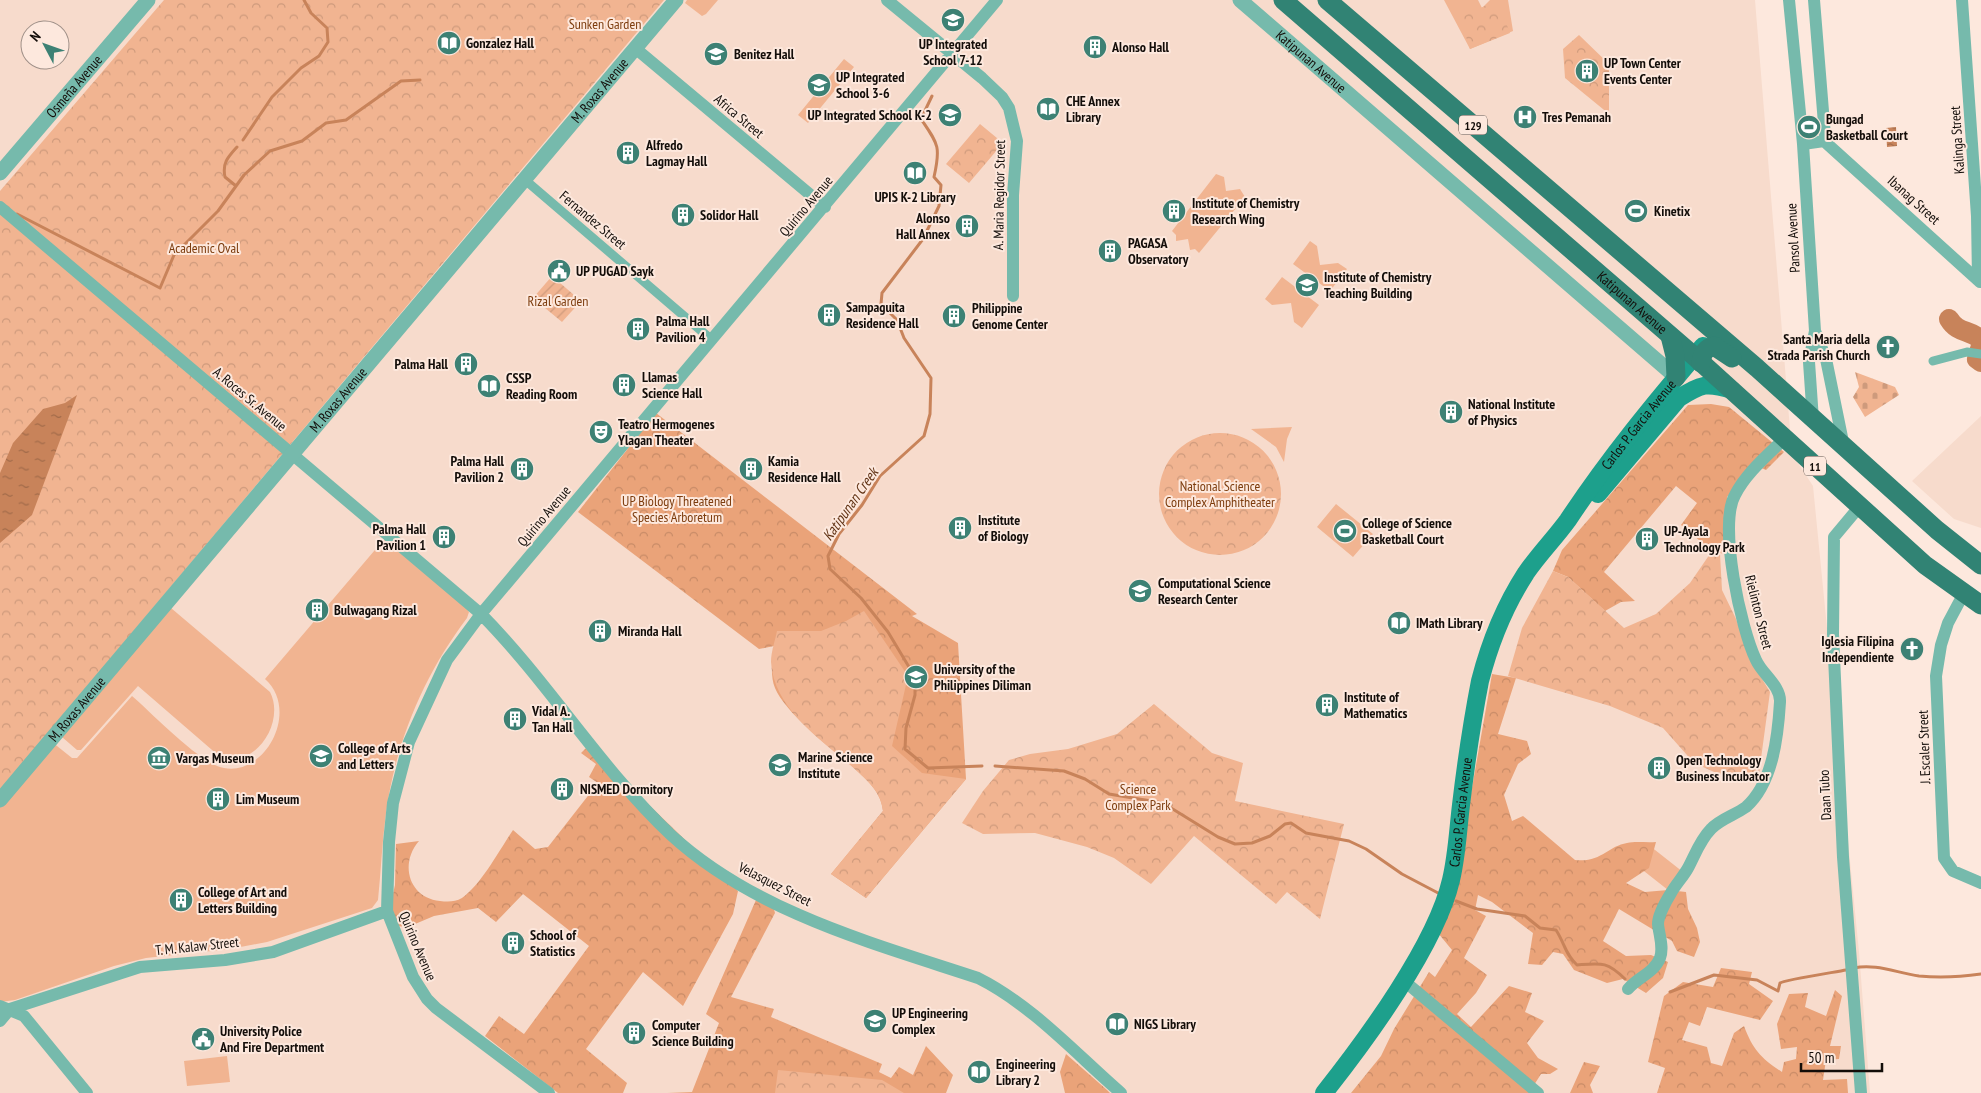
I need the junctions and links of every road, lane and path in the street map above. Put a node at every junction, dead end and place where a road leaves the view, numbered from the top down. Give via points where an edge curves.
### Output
1 (148, 0) edge
2 (676, 0) edge
3 (887, 0) edge
4 (997, 0) edge
5 (1240, 0) edge
6 (1283, 0) edge
7 (1327, 0) edge
8 (1789, 0) edge
9 (1814, 0) edge
10 (1962, 0) edge
11 (1348, 18) junction
12 (1328, 39) junction
13 (634, 48) junction
14 (952, 54) junction
15 (1824, 141) junction
16 (1803, 144) junction
17 (0, 173) edge
18 (524, 180) junction
19 (1564, 204) junction
20 (0, 207) edge
21 (825, 207) junction
22 (1543, 225) junction
23 (1980, 282) edge
24 (1013, 296) dead end
25 (1815, 331) junction
26 (1715, 332) junction
27 (1670, 336) junction
28 (712, 340) junction
29 (1981, 354) edge
30 (1698, 359) junction
31 (1933, 360) dead end
32 (1676, 377) junction
33 (1732, 390) junction
34 (1813, 420) junction
35 (1785, 438) junction
36 (1844, 447) junction
37 (292, 454) junction
38 (1903, 500) junction
39 (1860, 506) junction
40 (1568, 520) junction
41 (1981, 565) edge
42 (1964, 593) junction
43 (1981, 605) edge
44 (481, 614) junction
45 (0, 800) edge
46 (1981, 883) edge
47 (387, 911) junction
48 (1402, 980) junction
49 (1628, 989) dead end
50 (5, 1007) edge
51 (0, 1021) edge
52 (87, 1093) edge
53 (549, 1093) edge
54 (1120, 1093) edge
55 (1324, 1093) edge
56 (1538, 1093) edge
57 (1861, 1093) edge

1 - 17 street, Osmeña Avenue
2 - 13 street, M. Roxas Avenue
3 - 14 street, A. Maria Regidor Street
4 - 14 street, Quirino Avenue
5 - 32 street, Katipunan Avenue
6 - 12 main road, Katipunan Avenue / 129
7 - 11 main road, 129
8 - 16 street, Pansol Avenue
9 - 15 street
10 - 23 street, Kalinga Street
11 - 12 main road
11 - 19 main road, 129
12 - 22 main road, Katipunan Avenue / 129
13 - 18 street, M. Roxas Avenue
13 - 21 street, Africa Street
14 - 21 street, Quirino Avenue
14 - 24 street, A. Maria Regidor Street via 1002,97 1014,126 1017,141 1013,195
15 - 16 street
15 - 23 street, Ibanag Street
16 - 25 street, Pansol Avenue
18 - 28 street, Fernandez Street
18 - 37 street, M. Roxas Avenue
19 - 22 main road via 1555,217
19 - 26 main road, 129
20 - 37 street, A. Roces Sr. Avenue
21 - 28 street, Quirino Avenue
22 - 27 main road, Katipunan Avenue / 129
25 - 34 street, Pansol Avenue via 1809,362
25 - 36 street, Pansol Avenue via 1826,359
26 - 30 main road, Carlos P. Garcia Avenue
26 - 34 main road, 11
27 - 30 main road, Katipunan Avenue / 129
27 - 32 main road
28 - 44 street, Quirino Avenue
29 - 31 street via 1968,352
30 - 32 main road, Carlos P. Garcia Avenue
30 - 33 main road, Katipunan Avenue / 11
30 - 38 main road via 1708,347 1720,348 1866,481
32 - 40 main road, Carlos P. Garcia Avenue via 1631,431 1579,500
33 - 35 main road, Katipunan Avenue / 11
33 - 40 main road, Carlos P. Garcia Avenue via 1712,384 1697,387 1679,398 1588,506
34 - 36 main road, 11
35 - 39 main road, Katipunan Avenue / 11
35 - 49 street, Rielinton Street via 1734,496 1729,522 1735,581 1747,636 1756,660 1774,685 1780,700 1766,778 1757,796 1712,828 1702,840 1670,894 1658,922 1662,946 1660,957 1652,970
36 - 38 main road, 11
37 - 44 street, A. Roces Sr. Avenue
37 - 45 street, M. Roxas Avenue
38 - 41 main road, 11
39 - 42 main road, Katipunan Avenue / 11 via 1924,565
39 - 57 street, Daan Tubo via 1834,537 1832,634 1843,857
40 - 48 main road, Carlos P. Garcia Avenue via 1526,573 1487,652 1475,704 1451,880 1429,934
42 - 43 main road, Katipunan Avenue / 11
42 - 46 street, J. Escaler Street via 1948,623 1936,676 1944,858 1953,871
44 - 47 street, Quirino Avenue via 447,660 409,742 388,842
44 - 54 street, Velasquez Street via 509,642 655,819 717,870 753,893 801,915 994,986
47 - 50 street, T. M. Kalaw Street via 273,952 140,968
47 - 53 street, Quirino Avenue via 412,977 427,999
48 - 55 main road, Carlos P. Garcia Avenue
48 - 56 street
50 - 51 street
50 - 52 street via 24,1016

